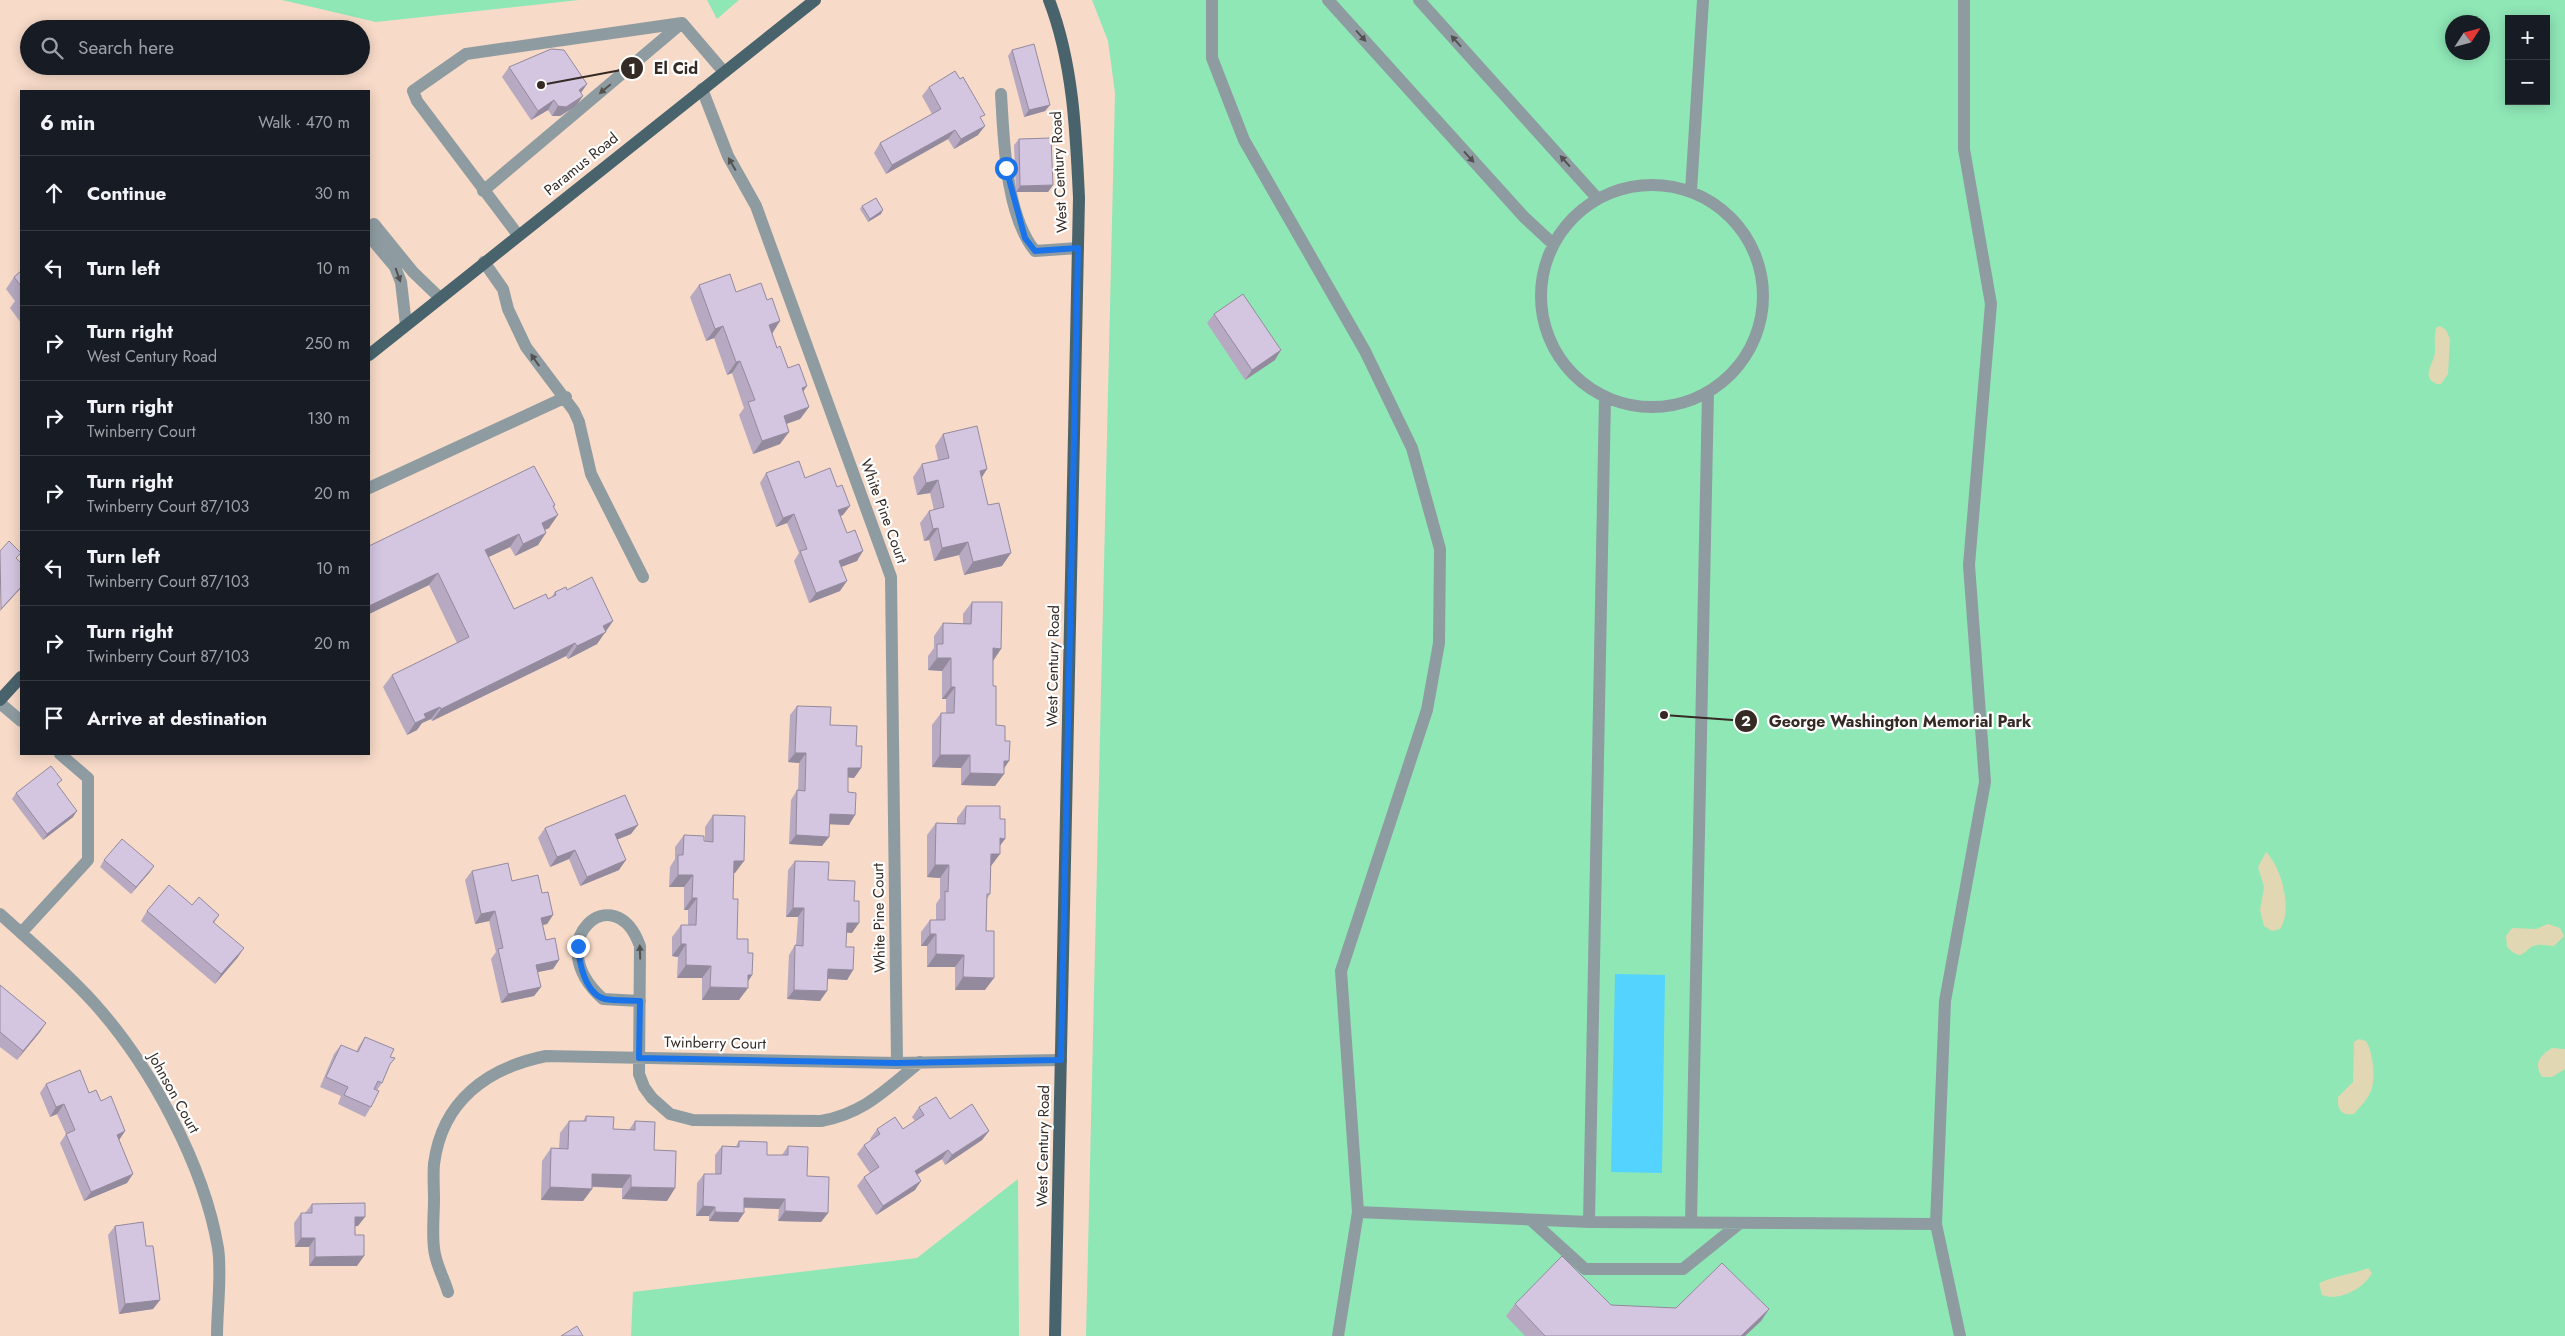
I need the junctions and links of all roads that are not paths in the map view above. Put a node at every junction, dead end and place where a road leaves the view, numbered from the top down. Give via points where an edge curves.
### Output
1 (815, 0) edge
2 (1049, 0) edge
3 (1212, 0) edge
4 (1328, 0) edge
5 (1419, 0) edge
6 (1703, 0) edge
7 (1964, 0) edge
8 (682, 23) junction
9 (724, 72) junction
10 (702, 89) junction
11 (1000, 94) dead end
12 (483, 191) junction
13 (1691, 191) junction
14 (1598, 198) junction
15 (370, 229) edge
16 (518, 235) junction
17 (1552, 243) junction
18 (1078, 248) junction
19 (484, 262) junction
20 (440, 298) junction
21 (406, 325) junction
22 (370, 354) edge
23 (1708, 393) junction
24 (566, 397) junction
25 (1605, 398) junction
26 (370, 488) edge
27 (643, 577) dead end
28 (20, 678) edge
29 (0, 702) edge
30 (20, 720) edge
31 (61, 755) edge
32 (0, 914) edge
33 (21, 933) junction
34 (640, 1001) junction
35 (639, 1058) junction
36 (1061, 1060) junction
37 (920, 1062) junction
38 (897, 1063) junction
39 (1358, 1212) junction
40 (1531, 1220) junction
41 (1589, 1222) junction
42 (1691, 1223) junction
43 (1740, 1223) junction
44 (1936, 1224) junction
45 (448, 1292) dead end
46 (217, 1336) edge
47 (1055, 1336) edge
48 (1338, 1336) edge
49 (1960, 1336) edge

1 - 9 main road, Paramus Road
2 - 18 main road, West Century Road via 1067,69 1076,133
3 - 39 street via 1212,58 1244,140 1365,351 1408,440 1440,549 1439,642 1427,710 1341,971
4 -> 17 street via 1524,217
14 -> 5 street
6 - 13 street
7 - 44 street via 1964,149 1990,304 1969,565 1985,782 1945,1000
8 - 9 street
8 -> 12 street
8 - 12 street via 466,54 412,91
9 - 10 main road, Paramus Road
10 - 16 main road, Paramus Road
38 -> 10 street, White Pine Court via 891,577 756,206 728,156
11 - 18 street via 1006,168 1025,238 1035,251
12 - 16 street
13 - 14 street via 1644,184
13 - 23 street via 1727,213 1752,246 1763,287 1759,328 1740,365
14 - 17 street via 1572,217
15 - 20 street
15 -> 21 street via 400,279
16 - 19 main road, Paramus Road
17 - 25 street via 1540,287 1546,331 1568,371
18 - 36 main road, West Century Road
19 - 20 main road, Paramus Road
24 -> 19 street via 526,347 508,309 503,288
20 - 21 main road, Paramus Road
21 - 22 main road, Paramus Road
23 - 25 street via 1675,406 1639,407
23 - 42 street
24 - 26 street
24 - 27 street via 579,422 591,474
25 - 41 street
28 - 29 main road
29 - 30 street
31 - 33 street via 88,778 88,860
32 - 33 street, Johnson Court
33 - 46 street, Johnson Court via 94,1003 124,1039 180,1135 201,1187 218,1250
34 -> 34 street via 640,946 632,929 614,916 604,915 591,920 584,926 578,946 585,978 603,998
34 - 35 street
35 - 37 street via 639,1074 652,1098 670,1114 693,1120 821,1121 852,1114
35 - 38 street, Twinberry Court
35 - 45 street, Twinberry Court via 546,1056 519,1062 497,1071 474,1087 457,1106 443,1130 434,1167 434,1250
36 - 37 street, Twinberry Court
36 - 47 main road, West Century Road
37 - 38 street, Twinberry Court
39 - 40 street
39 - 48 street
40 - 41 street
40 - 43 street via 1585,1269 1683,1269
41 - 42 street
42 - 43 street
43 - 44 street
44 - 49 street

